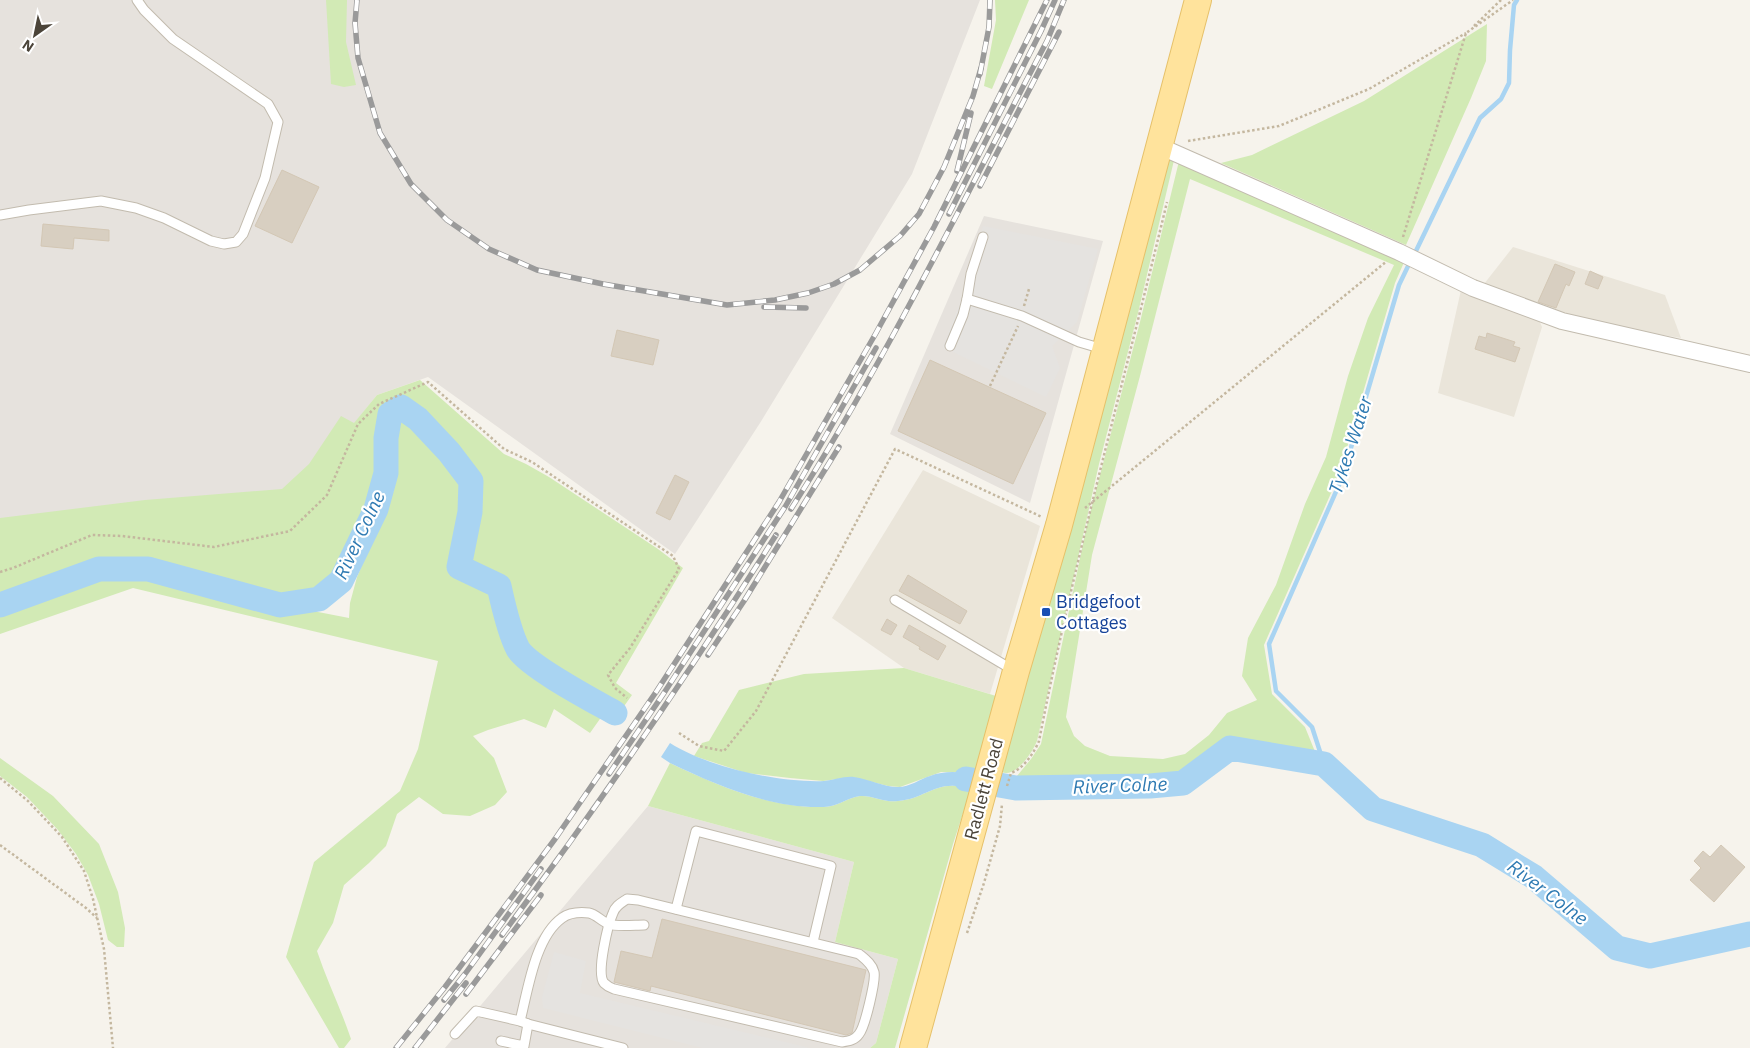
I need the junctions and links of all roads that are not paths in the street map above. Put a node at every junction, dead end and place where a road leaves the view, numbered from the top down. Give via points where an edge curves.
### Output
1 (137, 0) edge
2 (1198, 0) edge
3 (1159, 146) junction
4 (0, 215) edge
5 (983, 237) dead end
6 (967, 299) junction
7 (950, 346) dead end
8 (1106, 350) junction
9 (1750, 364) edge
10 (895, 600) dead end
11 (1016, 672) junction
12 (676, 909) junction
13 (610, 925) junction
14 (644, 925) dead end
15 (813, 942) junction
16 (524, 1022) junction
17 (455, 1034) dead end
18 (501, 1041) dead end
19 (602, 1046) edge
20 (527, 1047) edge
21 (623, 1048) edge
22 (913, 1048) edge

1 - 4 lane via 173,39 268,104 278,122 265,178 243,234 236,242 210,241 164,218 101,201
2 - 3 main road, Radlett Road
3 - 8 main road, Radlett Road
3 - 9 street via 1473,288 1562,321
5 - 6 lane
6 - 7 lane
6 - 8 lane via 1022,316 1079,342
8 - 11 main road, Radlett Road
10 - 11 lane
11 - 22 main road, Radlett Road via 1001,769 983,795
12 - 13 lane via 627,899 613,912
12 - 15 lane
12 - 15 lane via 696,831 831,866
13 - 14 lane
13 - 15 lane via 601,974 604,983 614,989 842,1042 850,1041 859,1035 863,1027 875,980 874,971 859,954
13 - 16 lane via 591,913 564,917 556,924 541,947
16 - 17 lane via 476,1011
16 - 19 lane
16 - 20 lane
18 - 20 lane
19 - 21 lane

